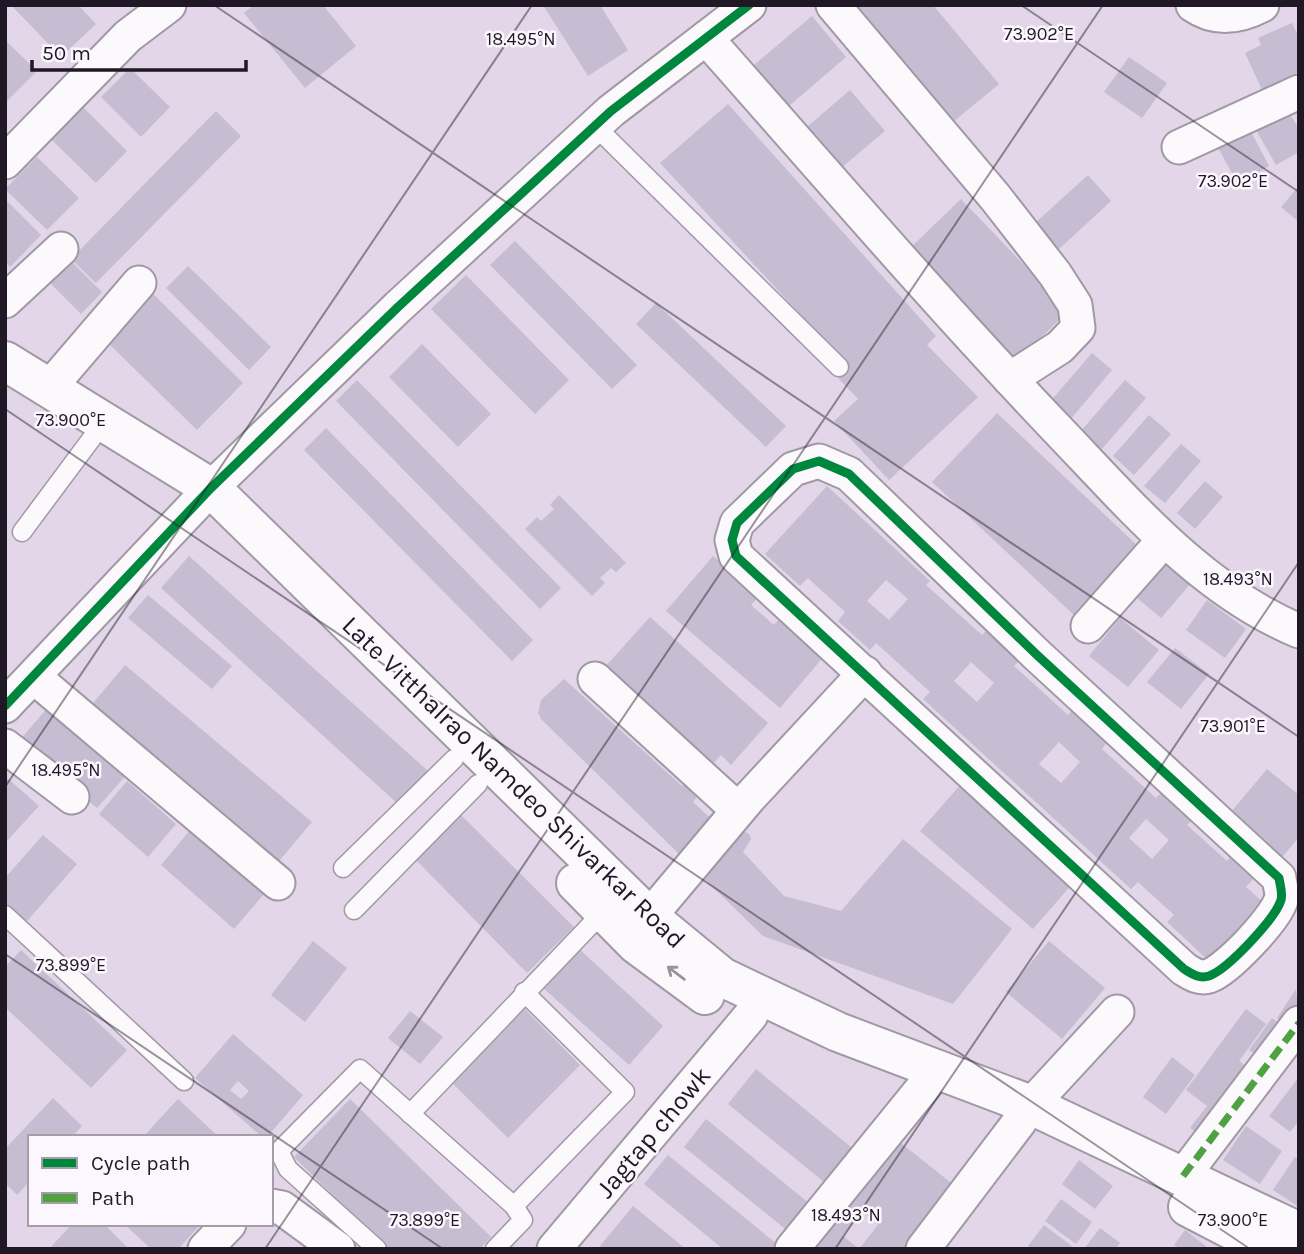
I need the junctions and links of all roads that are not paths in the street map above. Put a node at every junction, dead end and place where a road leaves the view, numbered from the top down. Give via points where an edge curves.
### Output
1 (169, 5) edge
2 (749, 5) edge
3 (833, 5) edge
4 (1192, 5) edge
5 (1262, 5) edge
6 (706, 38) junction
7 (1299, 92) edge
8 (595, 126) junction
9 (1179, 147) dead end
10 (5, 162) edge
11 (61, 249) dead end
12 (139, 283) dead end
13 (5, 301) edge
14 (5, 361) edge
15 (839, 367) dead end
16 (1010, 379) junction
17 (5, 386) edge
18 (49, 388) junction
19 (92, 438) junction
20 (204, 496) junction
21 (22, 532) dead end
22 (1164, 540) junction
23 (1088, 626) dead end
24 (1299, 631) edge
25 (865, 673) junction
26 (34, 677) junction
27 (595, 679) dead end
28 (5, 706) edge
29 (5, 746) edge
30 (466, 772) junction
31 (72, 797) dead end
32 (738, 810) junction
33 (343, 868) dead end
34 (278, 883) dead end
35 (354, 910) dead end
36 (604, 911) junction
37 (5, 915) edge
38 (649, 917) junction
39 (524, 992) junction
40 (1116, 1012) dead end
41 (751, 1015) junction
42 (1299, 1023) edge
43 (184, 1081) dead end
44 (926, 1084) junction
45 (1026, 1113) junction
46 (410, 1114) junction
47 (1183, 1177) junction
48 (273, 1206) edge
49 (514, 1206) junction
50 (227, 1226) edge
51 (1299, 1232) edge
52 (333, 1247) edge
53 (205, 1249) edge
54 (377, 1249) edge
55 (495, 1249) edge
56 (554, 1249) edge
57 (792, 1249) edge
58 (923, 1249) edge
59 (1269, 1249) edge

1 - 10 street via 128,36
2 - 6 street
3 - 16 street via 995,197 1075,305 1078,328 1060,348
4 - 5 street via 1202,12 1239,17
6 - 8 street
6 - 16 street
7 - 9 street
8 - 15 lane
8 - 20 street via 398,307
11 - 13 street
12 - 18 street
14 - 18 main road, Late Vitthalrao Namdeo Shivarkar Road
16 - 22 street
17 - 19 main road, Late Vitthalrao Namdeo Shivarkar Road
18 - 20 main road, Late Vitthalrao Namdeo Shivarkar Road
19 - 20 main road, Late Vitthalrao Namdeo Shivarkar Road via 175,486
19 - 21 lane
20 - 26 street
20 - 30 main road, Late Vitthalrao Namdeo Shivarkar Road
20 - 38 main road, Late Vitthalrao Namdeo Shivarkar Road
22 - 23 street
22 - 24 street via 1265,617
25 - 25 street via 736,556 732,540 737,523 793,469 819,461 849,474 1279,878 1282,898 1274,916 1245,948 1210,976 1196,977
25 - 32 street
26 - 28 street
26 - 34 street
27 - 32 street
29 - 31 street
30 - 33 lane
30 - 35 lane
30 - 36 main road, Late Vitthalrao Namdeo Shivarkar Road
32 - 38 street
36 - 39 lane
41 -> 36 main road, Late Vitthalrao Namdeo Shivarkar Road via 704,994 636,943
37 - 43 lane
38 - 45 main road, Late Vitthalrao Namdeo Shivarkar Road via 722,977
39 - 46 lane
39 - 49 lane via 625,1092
40 - 45 street
41 - 44 main road, Late Vitthalrao Namdeo Shivarkar Road via 790,1035
41 - 56 street, Jagtap chowk
42 - 47 street
44 - 45 main road, Late Vitthalrao Namdeo Shivarkar Road
44 - 57 street
45 - 47 main road, Late Vitthalrao Namdeo Shivarkar Road
45 - 58 street
45 - 59 main road, Late Vitthalrao Namdeo Shivarkar Road
46 - 49 lane
46 - 54 lane via 360,1069 279,1151 288,1169
47 - 51 main road, Late Vitthalrao Namdeo Shivarkar Road
48 - 52 street via 282,1208
49 - 55 lane via 523,1220
50 - 53 street

